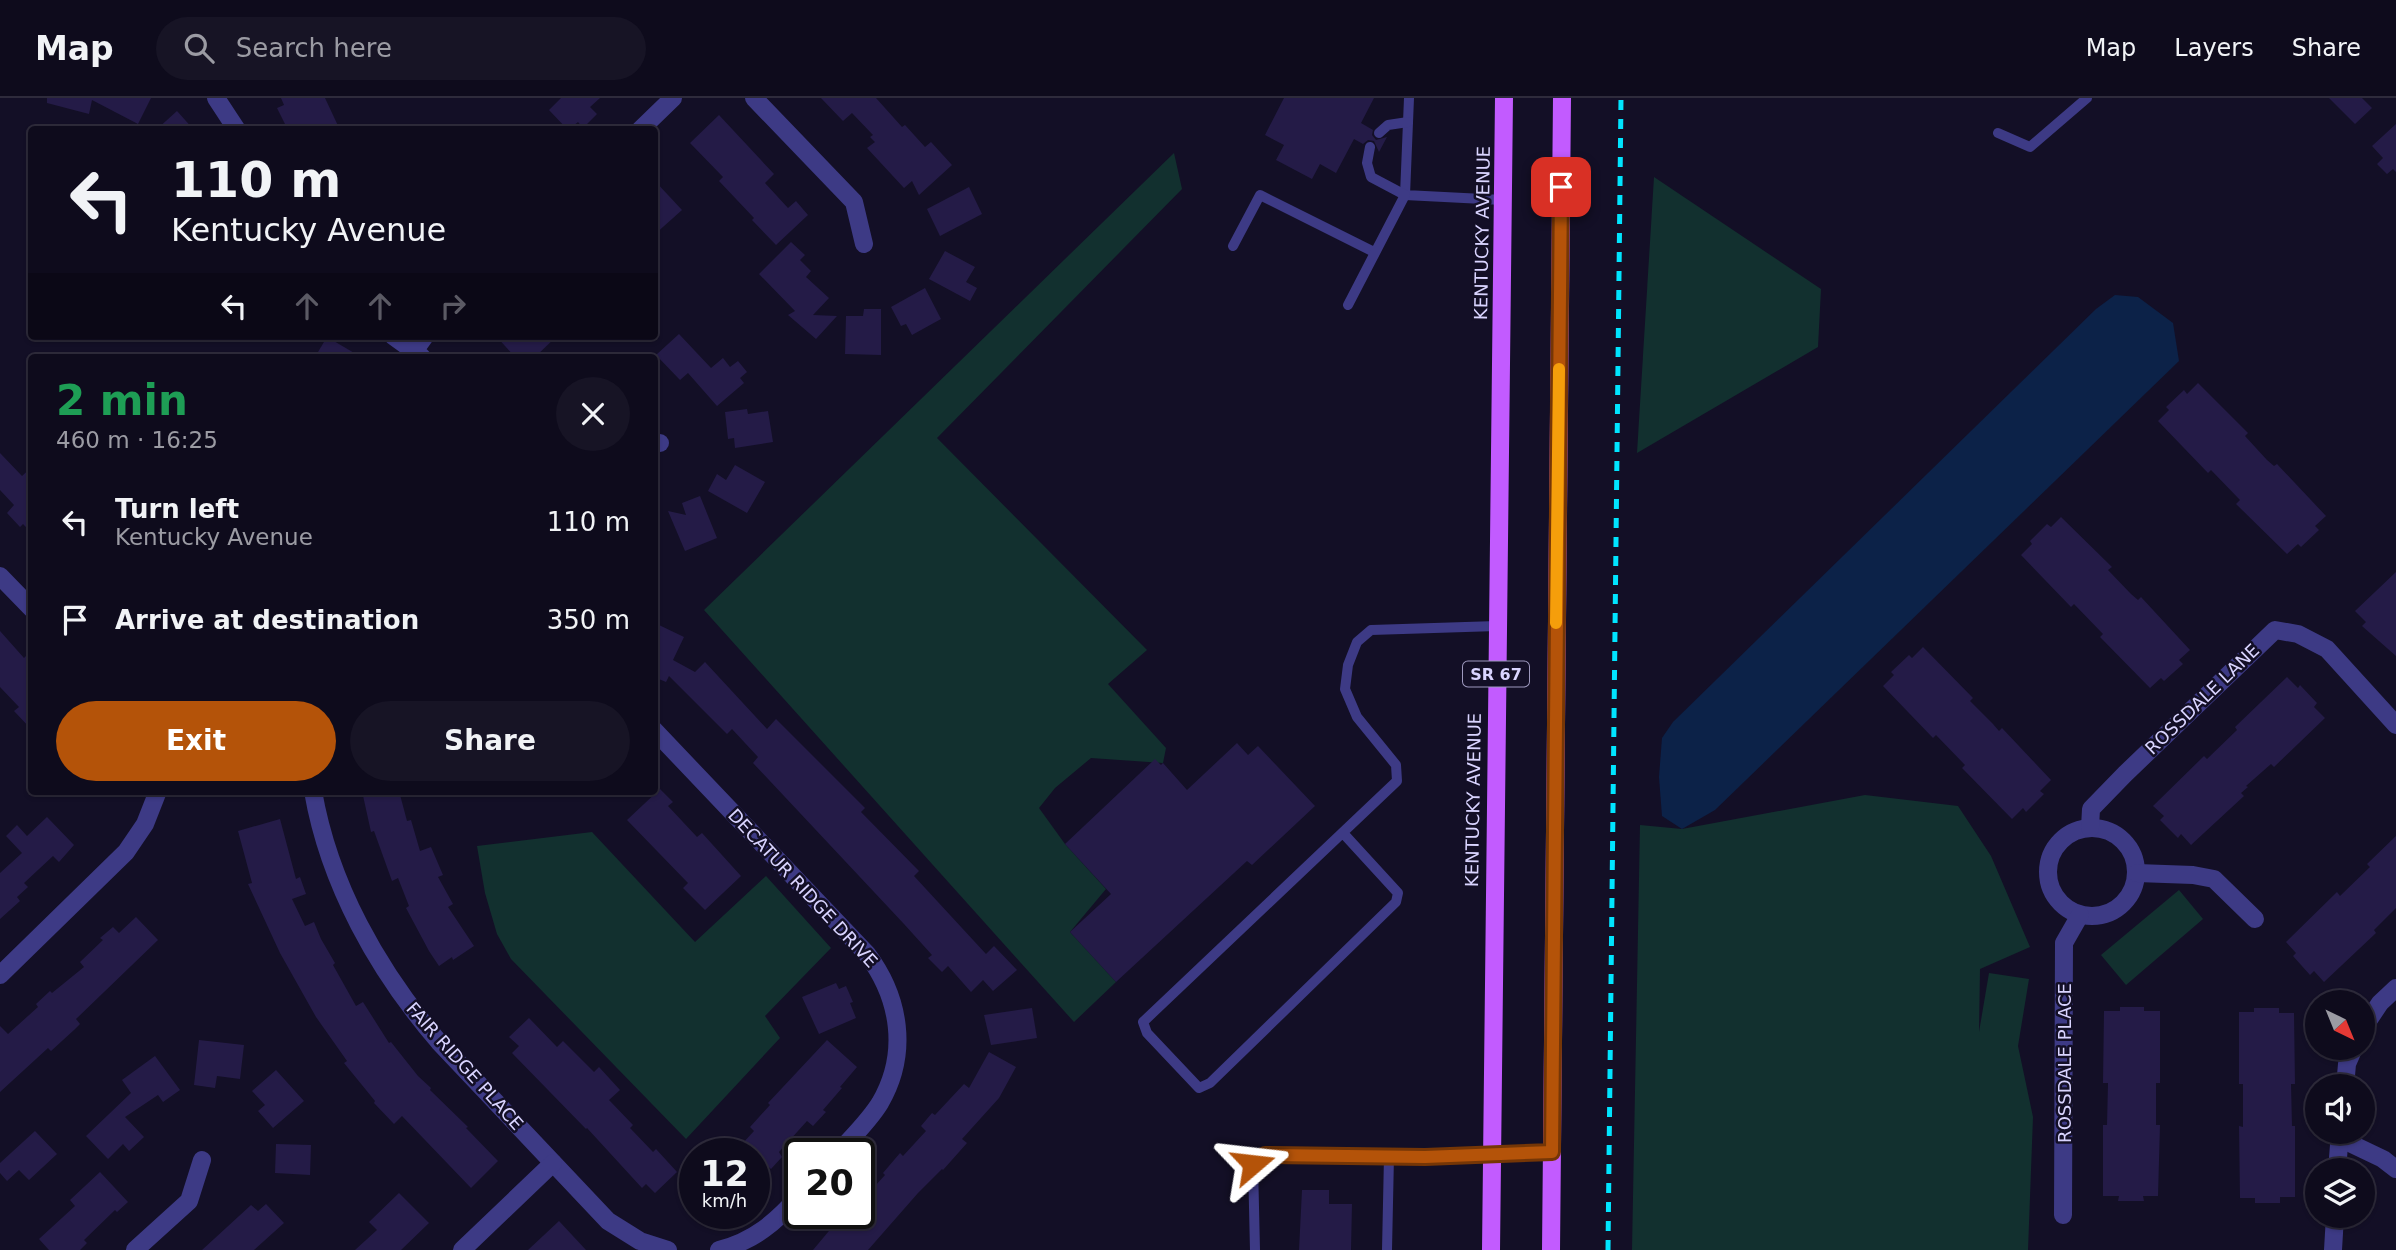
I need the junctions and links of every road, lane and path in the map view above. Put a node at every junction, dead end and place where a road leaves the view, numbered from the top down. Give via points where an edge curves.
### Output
1 (216, 98) edge
2 (673, 98) edge
3 (754, 98) edge
4 (1409, 98) edge
5 (1504, 98) edge
6 (1562, 98) edge
7 (2087, 98) edge
8 (1408, 122) junction
9 (234, 126) edge
10 (643, 126) edge
11 (1378, 133) dead end
12 (1998, 133) dead end
13 (1370, 148) dead end
14 (1405, 195) junction
15 (1503, 200) junction
16 (864, 244) dead end
17 (1233, 246) dead end
18 (1374, 253) junction
19 (1348, 305) dead end
20 (398, 340) edge
21 (414, 354) edge
22 (0, 576) edge
23 (28, 605) edge
24 (1497, 626) junction
25 (2396, 725) edge
26 (658, 734) edge
27 (156, 795) edge
28 (314, 795) edge
29 (2090, 828) junction
30 (1343, 833) junction
31 (2137, 873) junction
32 (2080, 915) junction
33 (2255, 919) dead end
34 (0, 975) edge
35 (2396, 988) edge
36 (2375, 1010) edge
37 (851, 1138) edge
38 (2356, 1144) edge
39 (1552, 1152) junction
40 (1491, 1153) junction
41 (1389, 1156) junction
42 (202, 1160) dead end
43 (553, 1163) junction
44 (2396, 1169) edge
45 (784, 1213) edge
46 (2063, 1215) dead end
47 (2334, 1228) edge
48 (135, 1250) edge
49 (462, 1250) edge
50 (668, 1250) edge
51 (719, 1250) edge
52 (1255, 1250) edge
53 (1387, 1250) edge
54 (1490, 1250) edge
55 (1551, 1250) edge
56 (2333, 1250) edge

1 - 9 street
2 - 10 street
3 - 16 street via 854,202
4 - 8 lane
5 - 15 main road, KENTUCKY AVENUE / SR 67
6 - 39 main road, SR 67
7 - 12 lane via 2030,147
8 - 11 lane via 1388,125
8 - 14 lane
13 - 14 lane via 1367,163 1371,177
14 - 15 lane
14 - 18 lane
15 - 24 main road, KENTUCKY AVENUE / SR 67
17 - 18 lane via 1260,195
18 - 19 lane
20 - 21 street
22 - 23 street
24 - 30 lane via 1371,629 1357,642 1345,689 1357,717 1396,765 1397,782
24 - 40 main road, KENTUCKY AVENUE / SR 67
25 - 29 street, ROSSDALE LANE via 2327,649 2298,634 2275,630 2091,809
26 - 37 street, DECATUR RIDGE DRIVE via 875,965 894,1003 898,1031 893,1072 876,1109
27 - 34 street via 145,824 126,852
28 - 43 street, FAIR RIDGE PLACE via 346,897 390,978 439,1042
29 - 31 street via 2118,836 2135,859
29 - 32 street via 2077,831 2055,848 2048,874 2057,899
30 - 30 lane via 1143,1022 1147,1033 1199,1088 1210,1083 1396,902 1398,893
31 - 32 street via 2128,899 2118,908 2106,914
31 - 33 street via 2214,879
32 - 46 street, ROSSDALE PLACE via 2064,943
35 - 36 street
38 - 44 street
39 - 40 lane
39 - 55 main road, SR 67
40 - 41 lane
40 - 54 main road, KENTUCKY AVENUE / SR 67
41 - 52 lane via 1259,1158 1253,1164
41 - 53 lane
42 - 48 street via 189,1201
43 - 49 street
43 - 50 street, FAIR RIDGE PLACE via 608,1221 640,1241
45 - 51 street via 759,1234
47 - 56 street

